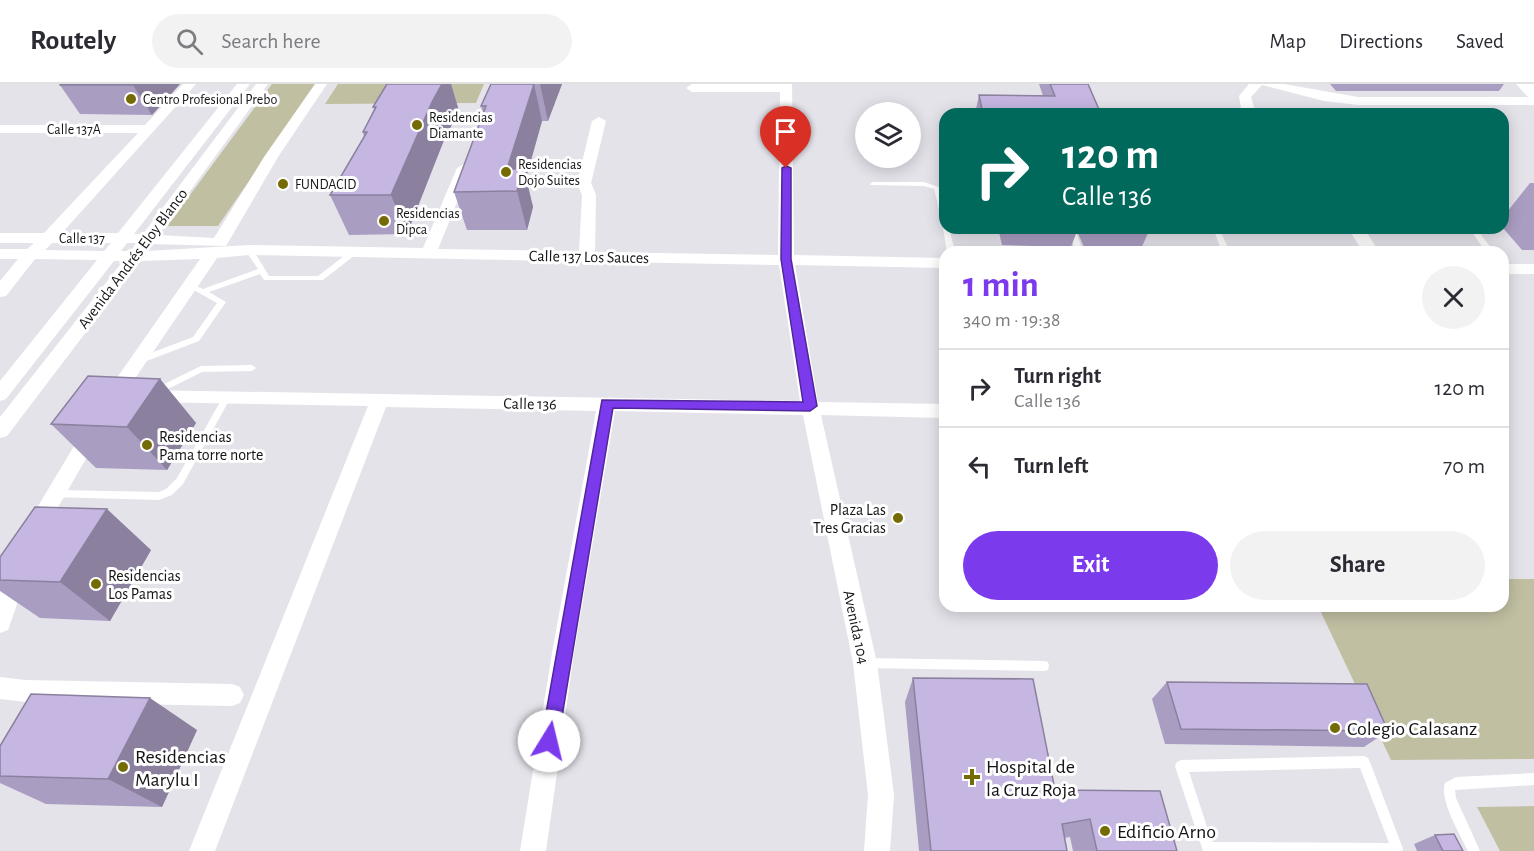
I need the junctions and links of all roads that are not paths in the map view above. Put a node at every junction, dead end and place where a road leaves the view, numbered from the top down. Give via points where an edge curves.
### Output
1 (190, 84) edge
2 (244, 84) edge
3 (262, 84) edge
4 (321, 84) edge
5 (1256, 84) edge
6 (1267, 84) edge
7 (1525, 84) edge
8 (786, 86) edge
9 (692, 88) dead end
10 (1534, 93) edge
11 (1534, 101) edge
12 (1248, 108) edge
13 (599, 121) dead end
14 (0, 129) edge
15 (148, 129) junction
16 (468, 158) edge
17 (873, 184) dead end
18 (939, 196) edge
19 (0, 238) edge
20 (48, 238) junction
21 (123, 238) junction
22 (147, 239) junction
23 (216, 248) junction
24 (242, 250) junction
25 (355, 252) junction
26 (0, 254) edge
27 (31, 254) junction
28 (428, 254) junction
29 (108, 256) junction
30 (135, 256) junction
31 (586, 256) junction
32 (786, 259) junction
33 (939, 263) edge
34 (1509, 269) edge
35 (262, 270) junction
36 (1534, 270) edge
37 (197, 289) junction
38 (0, 292) edge
39 (138, 360) junction
40 (252, 368) dead end
41 (0, 393) edge
42 (115, 394) junction
43 (151, 395) junction
44 (227, 397) junction
45 (379, 401) junction
46 (607, 403) junction
47 (810, 406) junction
48 (939, 411) edge
49 (0, 431) edge
50 (56, 494) junction
51 (0, 622) edge
52 (865, 663) junction
53 (1044, 666) dead end
54 (0, 688) edge
55 (232, 695) dead end
56 (1534, 779) edge
57 (1209, 849) edge
58 (202, 851) edge
59 (533, 851) edge
60 (877, 851) edge
61 (1474, 851) edge

1 - 15 street
2 - 21 street, Avenida Andrés Eloy Blanco
3 - 22 street, Avenida Andrés Eloy Blanco
4 - 23 street via 271,156
5 - 12 street via 1245,96
6 - 11 street via 1358,101
7 - 10 main road
8 - 9 street
8 - 32 street, Avenida 104
13 - 31 street via 584,183 589,195
14 - 15 street, Calle 137A
15 - 20 street
16 - 28 street
17 - 18 lane via 924,184 937,188
19 - 20 street, Calle 137
20 - 21 street, Calle 137
20 - 27 street
21 - 22 street, Calle 137
21 - 29 street, Avenida Andrés Eloy Blanco
22 - 23 street, Calle 137
22 - 30 street, Avenida Andrés Eloy Blanco
23 - 24 street, Calle 137 Los Sauces
23 - 30 street
23 - 37 street
24 - 25 street, Calle 137 Los Sauces
24 - 35 lane
25 - 28 street, Calle 137 Los Sauces
25 - 35 lane via 320,278 267,278
26 - 27 street
27 - 29 street
27 - 38 street
28 - 31 street, Calle 137 Los Sauces
29 - 30 street
29 - 41 street, Avenida Andrés Eloy Blanco
30 - 49 street, Avenida Andrés Eloy Blanco
31 - 32 street, Calle 137 Los Sauces
32 - 33 street, Calle 137 Los Sauces
32 - 47 street, Avenida 104
34 - 36 street
35 - 37 lane
37 - 39 street
37 - 39 lane via 222,301 198,338
39 - 42 street
40 - 43 lane via 212,367 194,371
42 - 43 street, Calle 136
42 - 50 street
43 - 44 street, Calle 136
44 - 45 street, Calle 136
44 - 50 lane via 180,482 169,492 159,496
45 - 46 street, Calle 136
45 - 58 street
46 - 47 street, Calle 136
46 - 59 street
47 - 48 street, Calle 136
47 - 52 street, Avenida 104
50 - 51 street via 24,554
52 - 53 lane
52 - 60 street, Avenida 104 via 881,795
54 - 55 street
56 - 61 lane via 1456,783 1449,787 1450,800
57 - 57 lane via 1181,766 1364,762 1397,849

